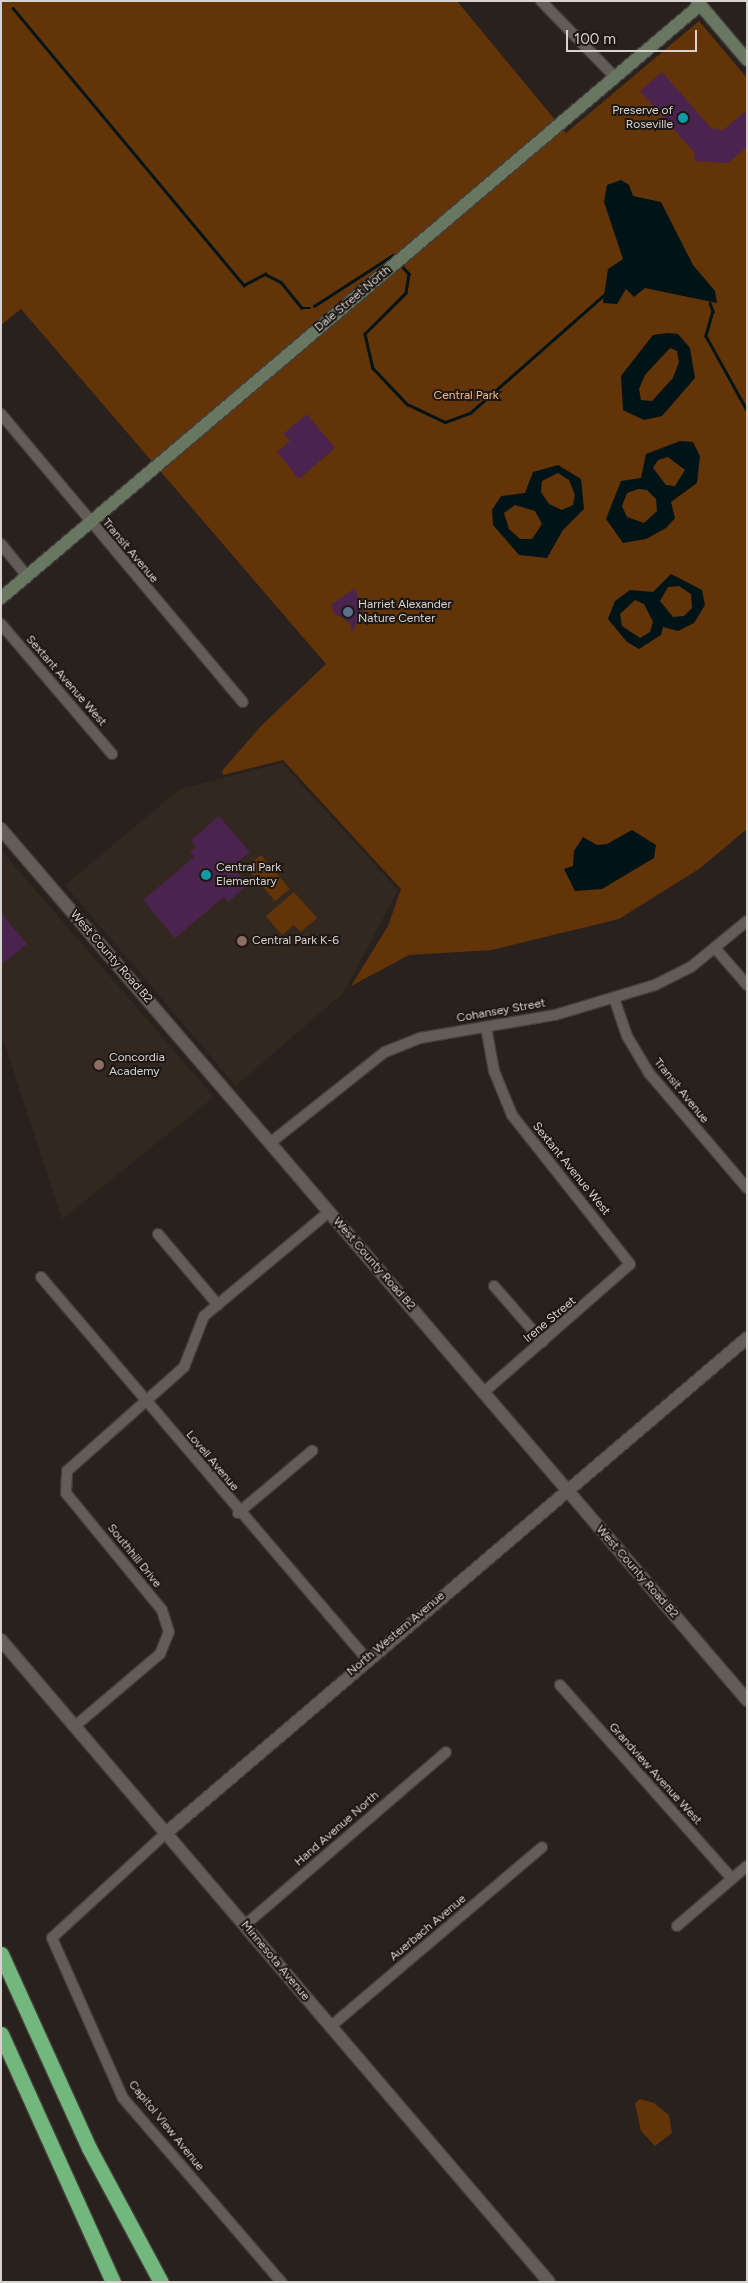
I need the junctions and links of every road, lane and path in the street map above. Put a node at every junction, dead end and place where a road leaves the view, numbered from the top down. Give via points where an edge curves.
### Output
1 (540, 1) edge
2 (701, 2) edge
3 (747, 60) edge
4 (615, 77) junction
5 (1, 414) edge
6 (90, 523) junction
7 (1, 544) edge
8 (27, 576) junction
9 (1, 598) edge
10 (1, 624) edge
11 (243, 702) dead end
12 (112, 754) dead end
13 (1, 829) edge
14 (747, 921) edge
15 (715, 948) junction
16 (747, 985) edge
17 (614, 998) junction
18 (486, 1027) junction
19 (270, 1143) junction
20 (747, 1188) edge
21 (329, 1212) junction
22 (158, 1234) dead end
23 (630, 1264) joint
24 (41, 1277) dead end
25 (494, 1286) dead end
26 (218, 1305) junction
27 (747, 1338) edge
28 (543, 1342) junction
29 (484, 1392) junction
30 (146, 1402) junction
31 (312, 1451) dead end
32 (568, 1491) junction
33 (238, 1513) junction
34 (1, 1640) edge
35 (366, 1658) junction
36 (560, 1685) dead end
37 (747, 1700) edge
38 (75, 1726) junction
39 (446, 1752) dead end
40 (166, 1833) junction
41 (542, 1848) dead end
42 (747, 1866) edge
43 (732, 1879) junction
44 (245, 1925) junction
45 (677, 1926) dead end
46 (52, 1938) joint
47 (1, 1954) edge
48 (330, 2027) junction
49 (1, 2034) edge
50 (79, 2204) junction
51 (159, 2279) edge
52 (113, 2282) edge
53 (124, 2282) edge
54 (281, 2282) edge
55 (550, 2282) edge

1 - 4 street
2 - 3 main road
2 - 4 main road, Dale Street North
4 - 6 main road, Dale Street North
5 - 6 street, Transit Avenue
6 - 8 main road, Dale Street North
6 - 11 street, Transit Avenue
7 - 8 street
8 - 9 main road, Dale Street North
10 - 12 street, Sextant Avenue West
13 - 19 street, West County Road B2
14 - 15 street, Cohansey Street
15 - 16 street
15 - 17 street, Cohansey Street via 674,977
17 - 18 street, Cohansey Street
17 - 20 street, Transit Avenue via 627,1036 648,1073
18 - 19 street, Cohansey Street via 420,1038 385,1052
18 - 23 street, Sextant Avenue West via 494,1071 512,1115
19 - 21 street, West County Road B2
21 - 26 street
21 - 29 street, West County Road B2
22 - 26 street
23 - 28 street, Irene Street
24 - 30 street, Lovell Avenue
25 - 28 street
26 - 30 street via 198,1323 184,1367
27 - 32 street, North Western Avenue
28 - 29 street, Irene Street
29 - 32 street, West County Road B2
30 - 33 street, Lovell Avenue
30 - 38 street, Southhill Drive via 71,1466 64,1485 70,1498 166,1616 168,1640 160,1654
31 - 33 street
32 - 35 street, North Western Avenue
32 - 37 street, West County Road B2
33 - 35 street, Lovell Avenue
34 - 38 street, Minnesota Avenue
35 - 40 street, North Western Avenue
36 - 43 street, Grandview Avenue West
38 - 40 street, Minnesota Avenue
39 - 44 street, Hand Avenue North
40 - 44 street, Minnesota Avenue
40 - 46 street, North Western Avenue
41 - 48 street, Auerbach Avenue
42 - 43 street
43 - 45 street
44 - 48 street, Minnesota Avenue
46 - 54 street, Capitol View Avenue via 123,2098
47 - 51 highway via 93,2156
48 - 55 street, Minnesota Avenue
49 - 50 highway
50 - 52 highway
50 - 53 highway

